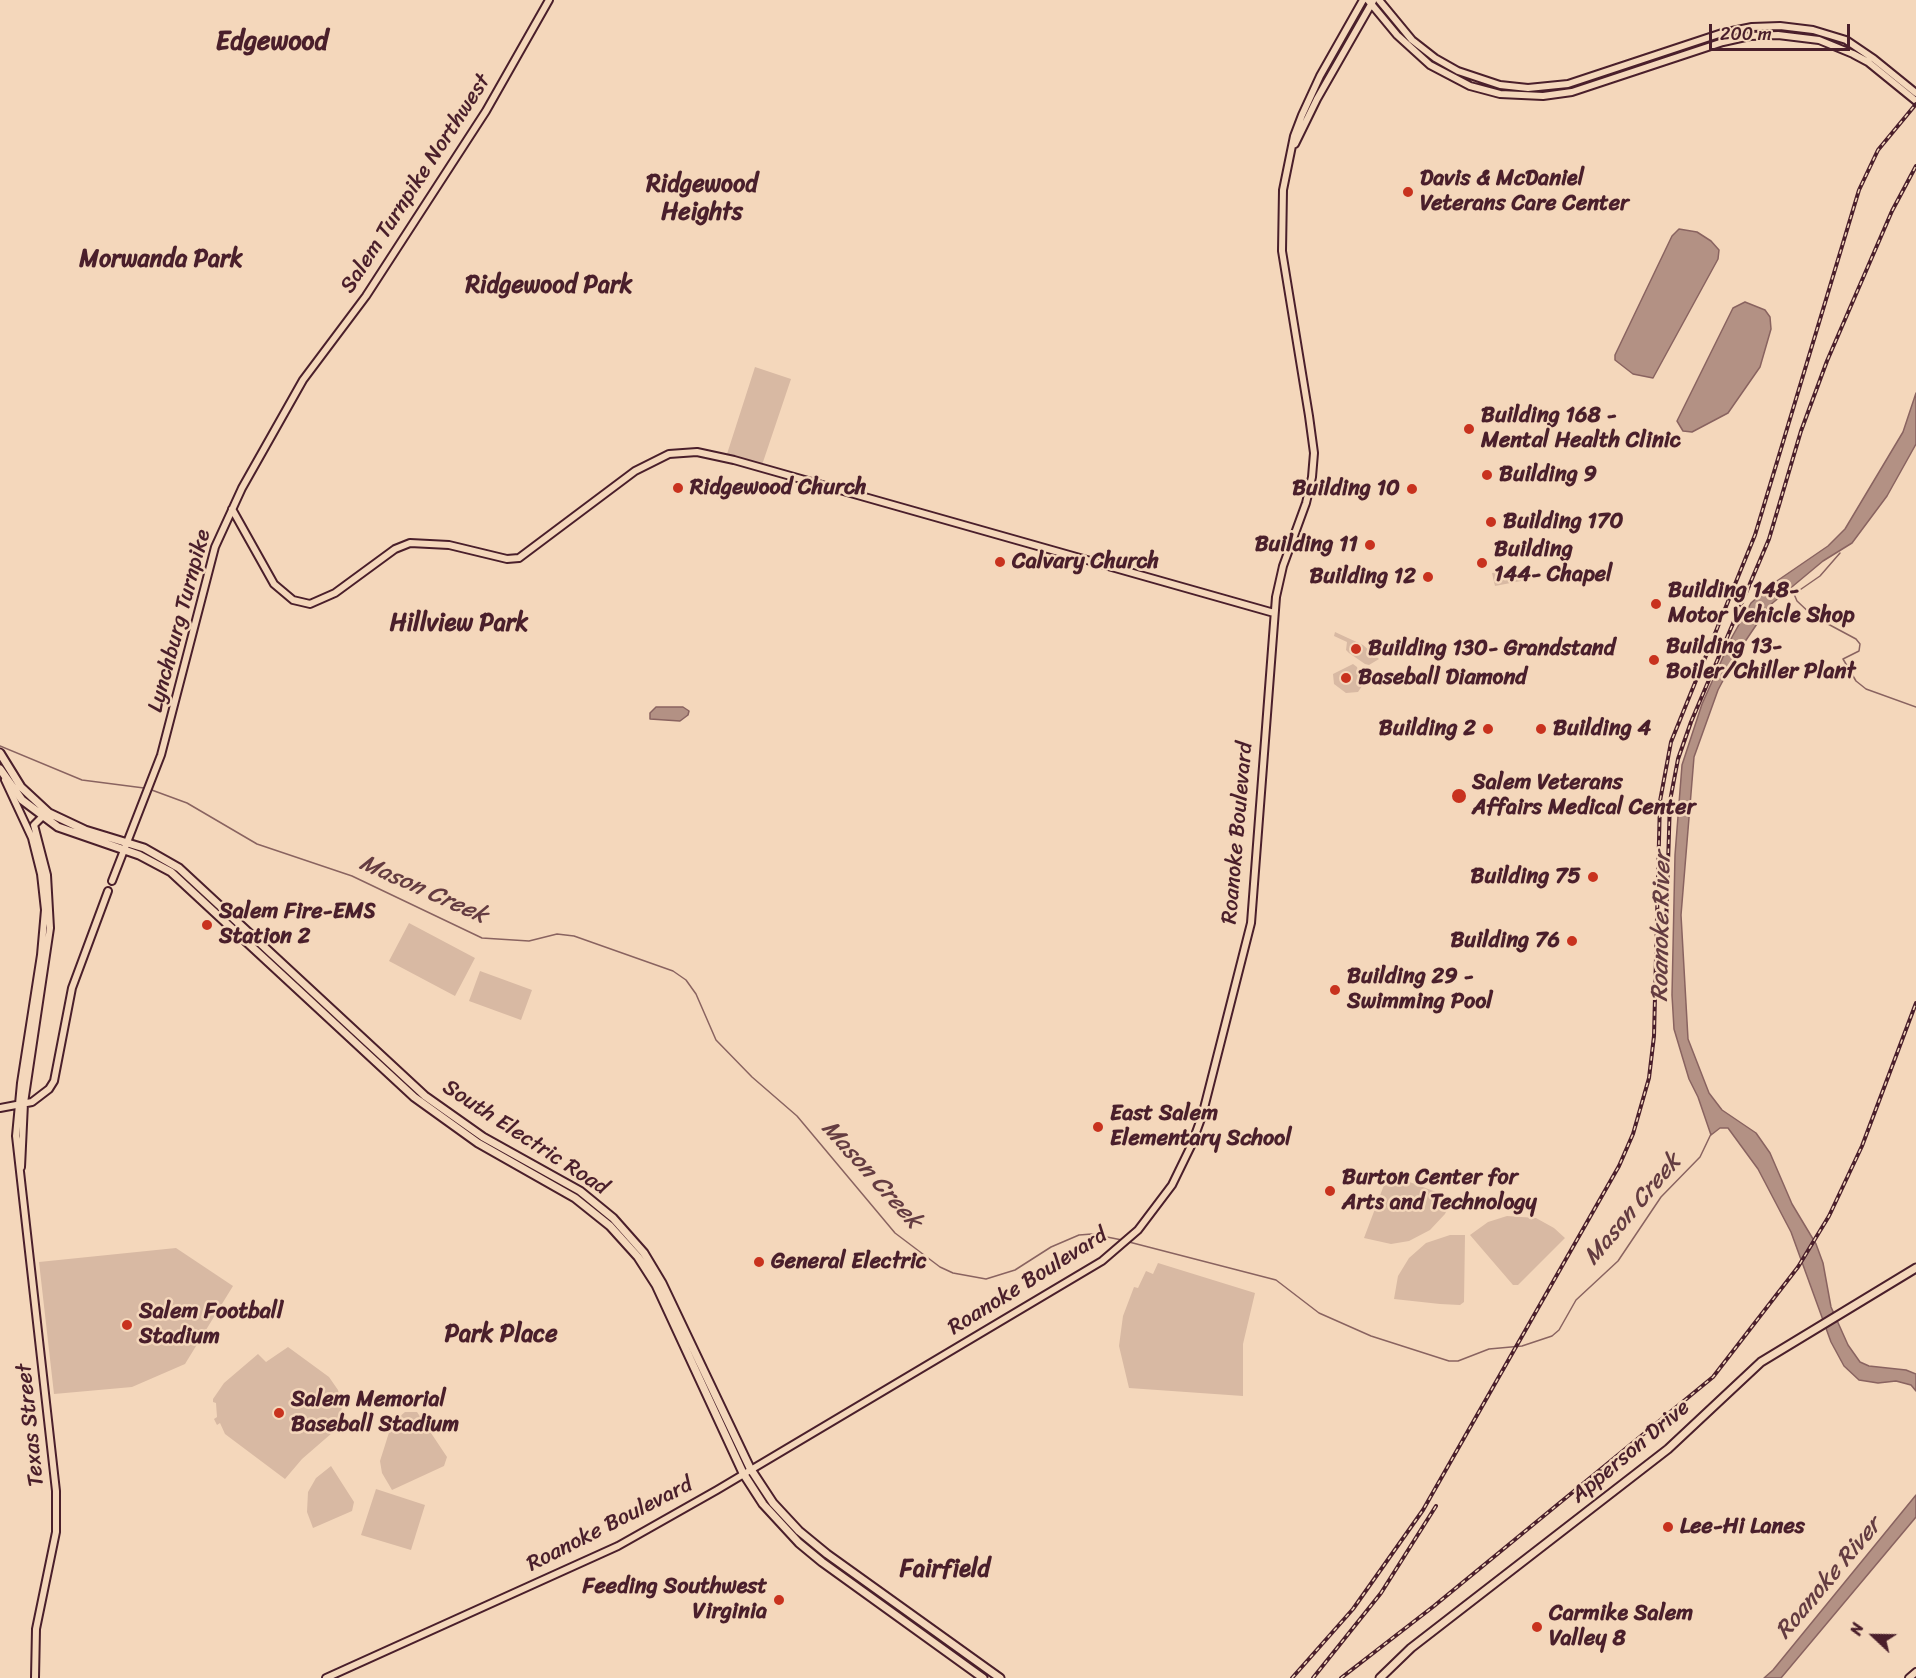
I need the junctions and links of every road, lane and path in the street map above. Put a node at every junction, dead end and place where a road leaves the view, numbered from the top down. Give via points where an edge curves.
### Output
1 (549, 0) edge
2 (1363, 0) edge
3 (1379, 0) edge
4 (1371, 1) edge
5 (1894, 79) junction
6 (1916, 93) edge
7 (1916, 101) edge
8 (1292, 151) junction
9 (303, 380) joint
10 (232, 509) junction
11 (1274, 613) junction
12 (1, 756) edge
13 (1, 771) edge
14 (42, 817) junction
15 (125, 846) junction
16 (112, 881) dead end
17 (108, 891) dead end
18 (21, 1103) junction
19 (0, 1108) edge
20 (1916, 1268) edge
21 (747, 1470) junction
22 (1916, 1672) edge
23 (35, 1678) edge
24 (326, 1678) edge
25 (983, 1678) edge
26 (1000, 1678) edge
27 (1380, 1678) edge
28 (1909, 1678) edge

1 - 9 main road, Salem Turnpike Northwest via 504,82 362,302
2 - 8 main road via 1311,95
3 - 5 main road via 1429,54 1458,71 1500,85 1528,88 1568,84 1722,33 1768,26 1813,30 1846,40
4 - 5 main road via 1408,47 1430,65 1470,86 1500,94 1543,96 1572,92 1723,42 1765,35 1830,44
4 - 8 main road
5 - 6 main road
5 - 7 main road
8 - 11 main road, Roanoke Boulevard via 1283,190 1281,236 1314,465 1306,503 1281,574
9 - 10 main road, Lynchburg Turnpike
10 - 11 main road via 269,577 288,597 304,604 316,603 402,545 429,543 519,558 629,475 663,457 686,451 734,460
10 - 15 main road, Lynchburg Turnpike via 209,568 169,728
11 - 21 main road, Roanoke Boulevard via 1251,923 1208,1094 1193,1141 1172,1185 1125,1243 1078,1276
12 - 15 main road, South Electric Road via 21,787 49,813
13 - 14 main road, South Electric Road via 22,800
13 - 18 main road, Texas Street via 32,838 44,903
14 - 15 main road, South Electric Road via 67,832
14 - 18 main road, Texas Street via 34,825 47,875 50,928
15 - 16 main road, Lynchburg Turnpike
15 - 21 main road, South Electric Road via 153,852 189,876 402,1076 445,1110 483,1137 580,1191 622,1226 662,1283
17 - 18 main road via 72,988 54,1081 40,1096
18 - 19 main road
18 - 23 main road, Texas Street via 17,1154 57,1521 36,1629
20 - 27 main road, Apperson Drive via 1752,1369 1668,1449 1418,1643
21 - 24 main road, Roanoke Boulevard via 618,1546
21 - 25 main road, South Electric Road via 764,1504 799,1543
21 - 26 main road, South Electric Road via 809,1539
22 - 28 main road

